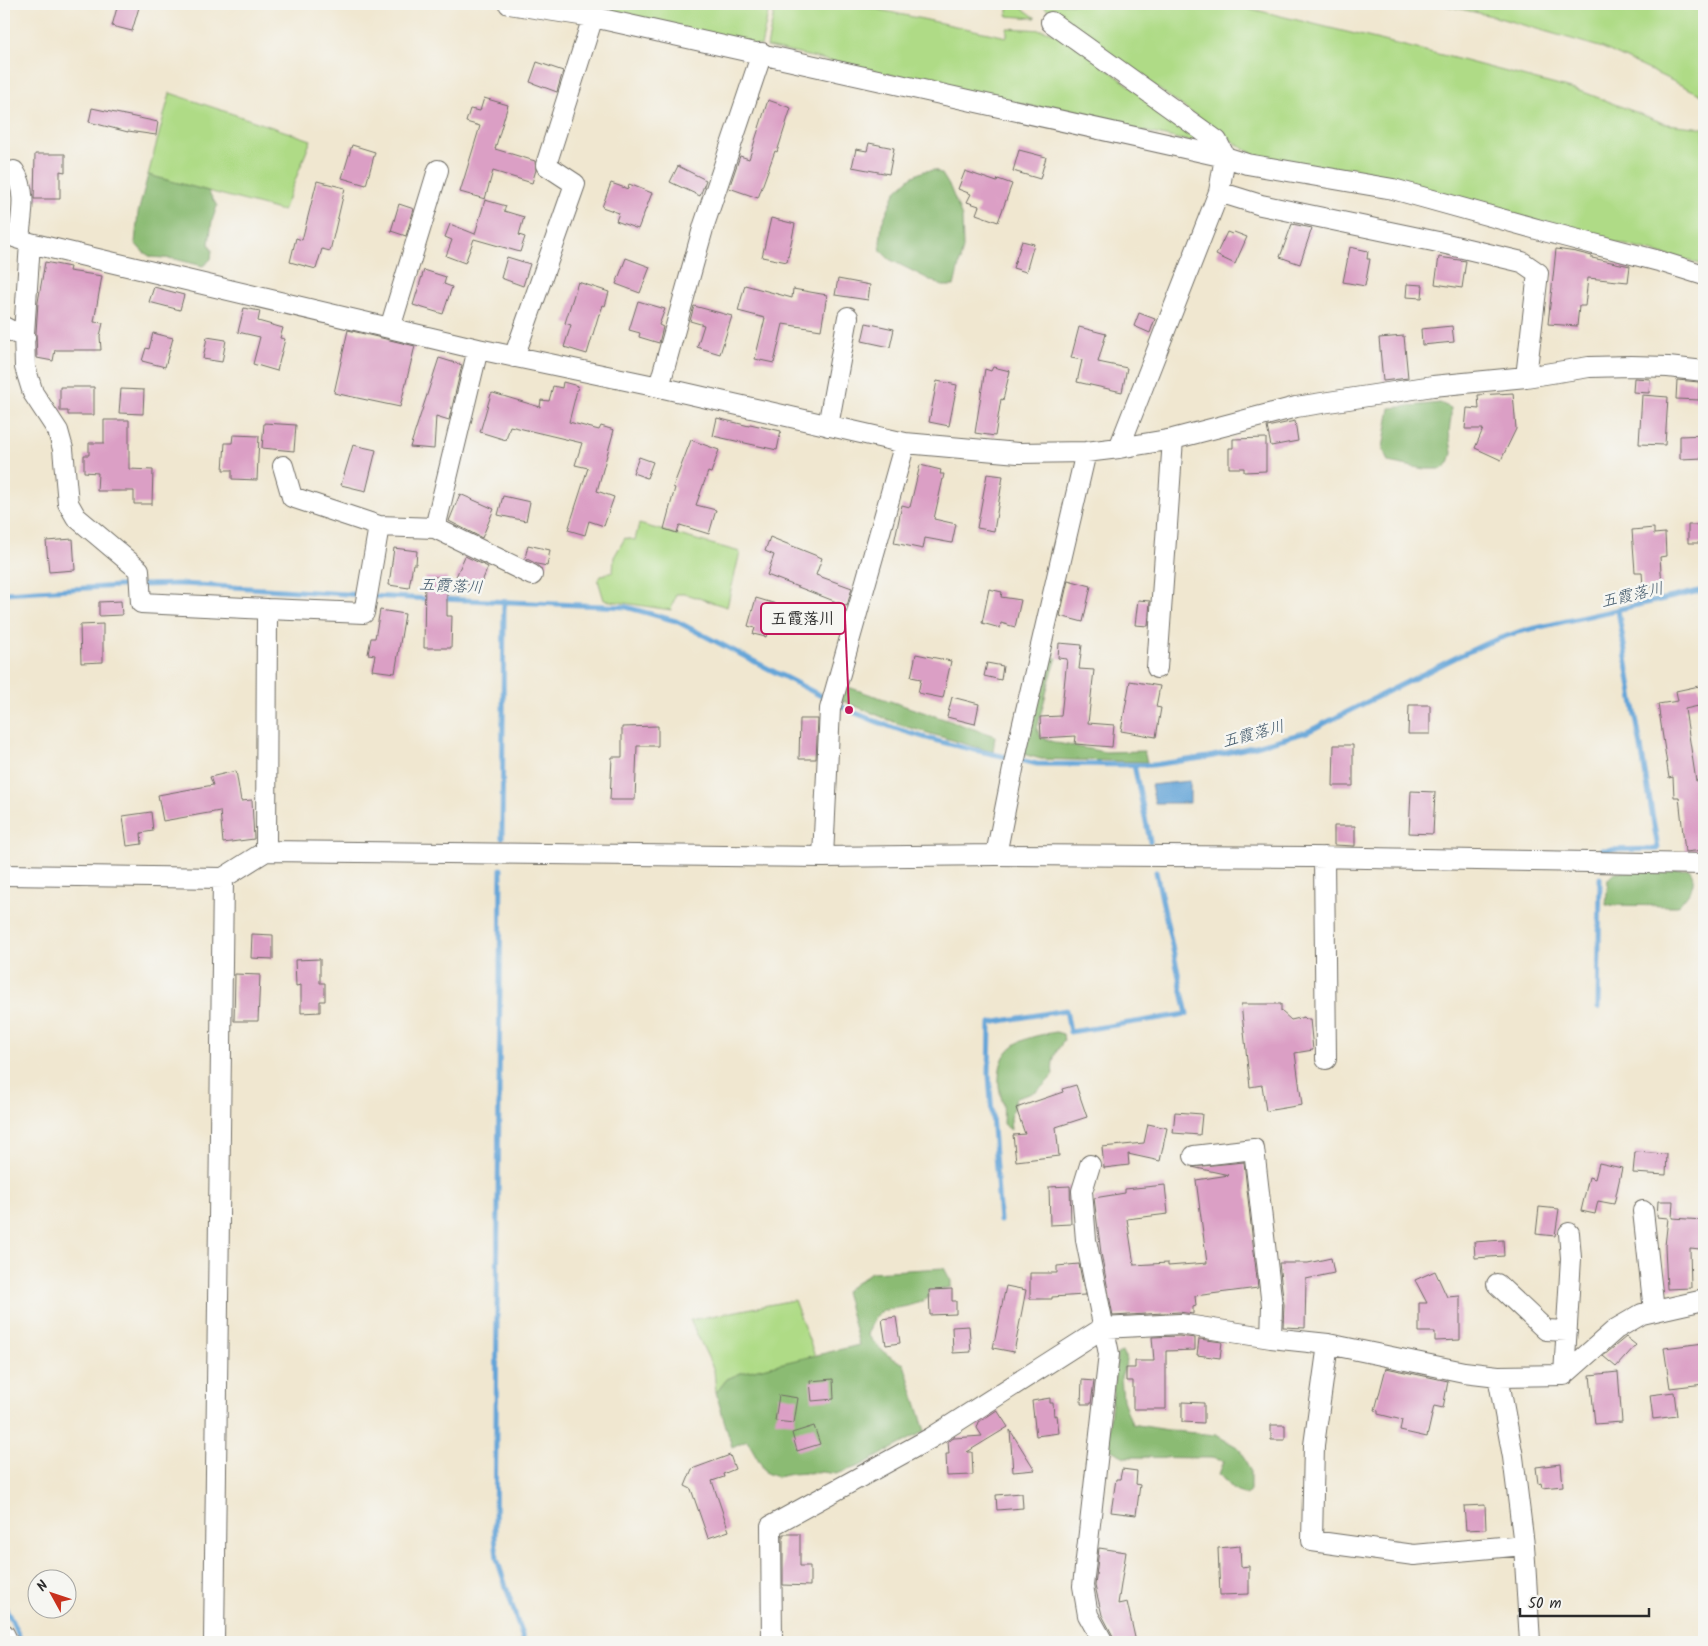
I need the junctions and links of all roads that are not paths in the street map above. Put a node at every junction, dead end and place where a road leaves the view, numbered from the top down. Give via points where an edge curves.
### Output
1 (509, 4) edge
2 (593, 16) junction
3 (1051, 22) dead end
4 (762, 53) junction
5 (1225, 156) junction
6 (438, 170) dead end
7 (14, 171) dead end
8 (1219, 192) junction
9 (18, 239) edge
10 (1704, 275) edge
11 (848, 318) dead end
12 (4, 327) edge
13 (390, 328) junction
14 (25, 338) junction
15 (478, 349) junction
16 (514, 357) junction
17 (1704, 371) edge
18 (1526, 377) junction
19 (659, 387) junction
20 (828, 426) junction
21 (1173, 439) junction
22 (905, 443) junction
23 (1119, 448) junction
24 (1086, 452) junction
25 (282, 466) dead end
26 (379, 526) junction
27 (435, 528) junction
28 (532, 574) dead end
29 (267, 609) junction
30 (1157, 668) dead end
31 (266, 851) junction
32 (996, 855) junction
33 (823, 857) junction
34 (1324, 857) junction
35 (1704, 864) edge
36 (4, 874) edge
37 (224, 878) junction
38 (1326, 1059) dead end
39 (1194, 1156) dead end
40 (1090, 1165) dead end
41 (1643, 1211) dead end
42 (1569, 1233) dead end
43 (1497, 1284) dead end
44 (1704, 1300) edge
45 (1654, 1311) junction
46 (1103, 1328) junction
47 (1567, 1331) junction
48 (1271, 1338) junction
49 (1328, 1344) junction
50 (1564, 1375) junction
51 (1498, 1376) junction
52 (1524, 1545) junction
53 (4, 1634) edge
54 (8, 1642) edge
55 (214, 1642) edge
56 (772, 1642) edge
57 (1103, 1642) edge
58 (1530, 1642) edge

1 - 2 street
2 - 4 street
2 - 16 street via 546,165 575,184
3 - 5 street via 1217,141
4 - 5 street
4 - 19 street via 704,226
5 - 8 street
5 - 10 street via 1247,164 1393,189
6 - 13 street
7 - 9 street via 23,196
8 - 18 street via 1261,205 1522,262 1538,273
8 - 23 street
9 - 13 street
9 - 14 street
11 - 20 street
12 - 14 street
13 - 15 street
14 - 29 street via 25,367 33,393 58,431 63,449 68,503 76,517 139,570 141,603
15 - 16 street
15 - 27 street
16 - 19 street
17 - 18 street via 1622,366
18 - 21 street via 1433,386 1296,407
19 - 20 street
20 - 22 street
21 - 23 street
21 - 30 street
22 - 24 street via 1018,453
22 - 33 street via 832,703
23 - 24 street
24 - 32 street via 1017,749
25 - 26 street via 292,497
26 - 27 street
26 - 29 street via 364,613
27 - 28 street
29 - 31 street
31 - 33 street
31 - 37 street
32 - 33 street
32 - 34 street
34 - 35 street
34 - 38 street
36 - 37 street
37 - 55 street
39 - 48 street via 1254,1149 1272,1306
40 - 46 street via 1082,1191 1086,1240
41 - 45 street
42 - 47 street via 1571,1258
43 - 47 street via 1546,1330
44 - 45 street
45 - 50 street via 1616,1329
46 - 48 street via 1180,1324
46 - 56 street via 931,1438 771,1526
46 - 57 street via 1108,1354 1083,1586 1088,1614
47 - 50 street
48 - 49 street
49 - 51 street
49 - 52 street via 1314,1446 1312,1541 1414,1555
50 - 51 street
51 - 52 street via 1513,1457
52 - 58 street
53 - 54 street

